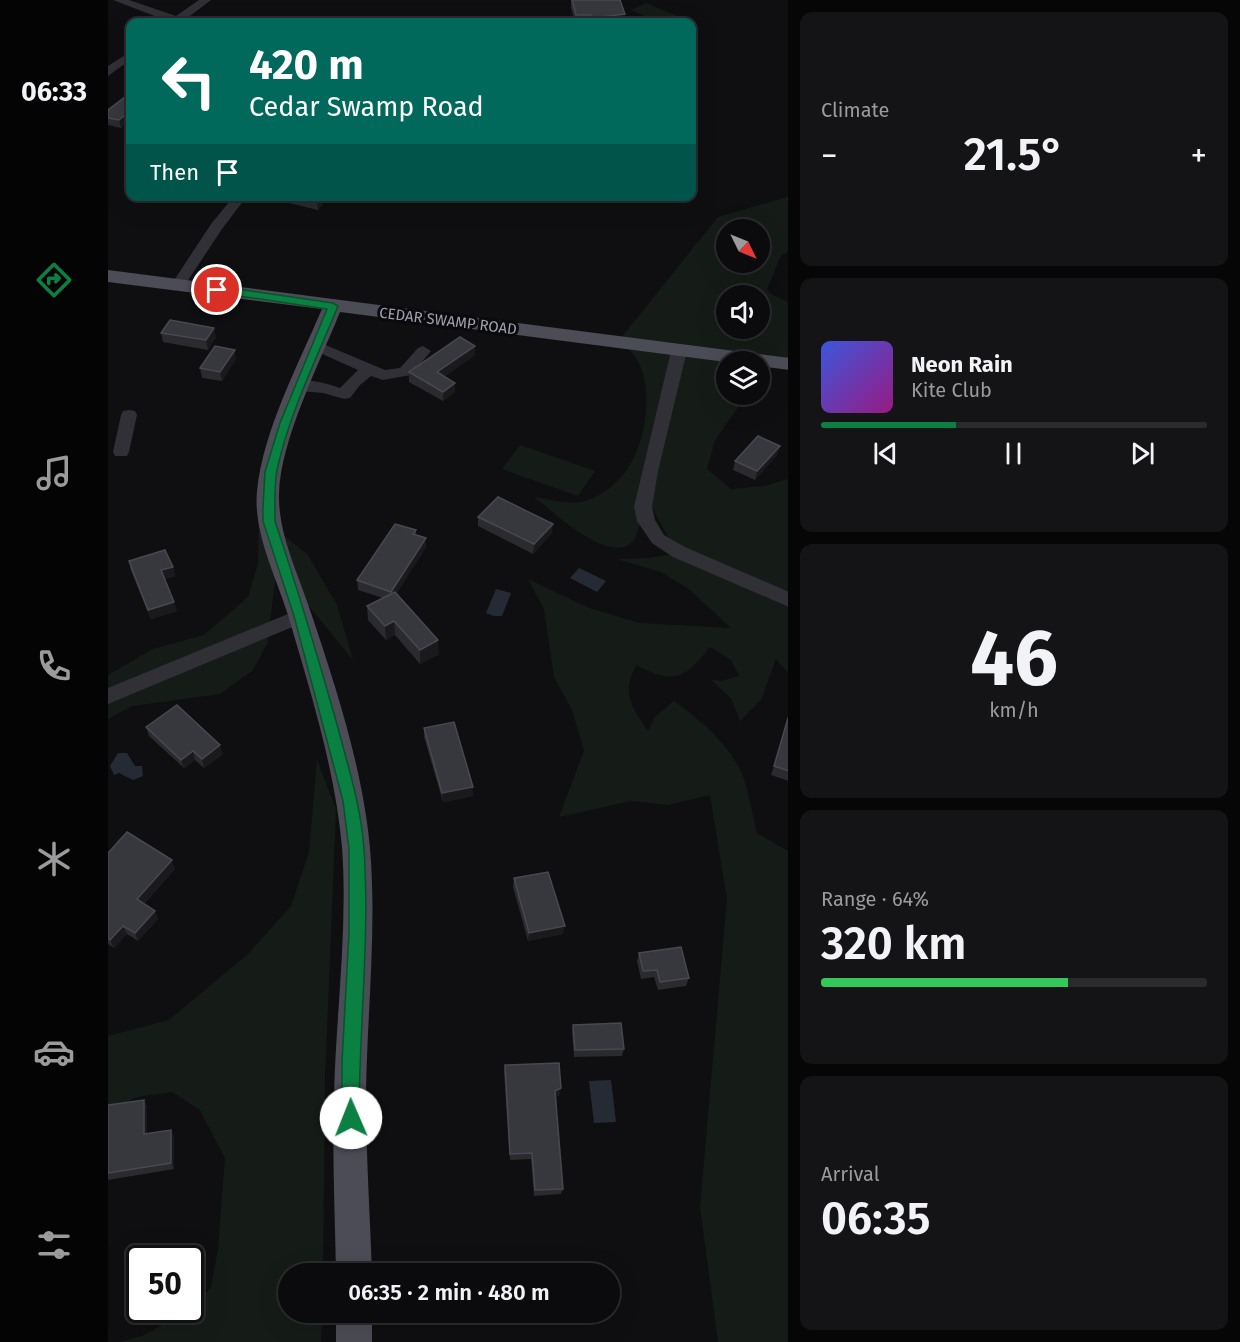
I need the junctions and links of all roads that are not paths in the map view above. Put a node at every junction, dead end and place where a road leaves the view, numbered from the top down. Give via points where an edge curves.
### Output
1 (118, 0) edge
2 (206, 0) edge
3 (169, 18) edge
4 (181, 18) edge
5 (126, 58) edge
6 (108, 72) edge
7 (237, 201) edge
8 (108, 276) edge
9 (178, 285) junction
10 (333, 306) junction
11 (388, 314) junction
12 (317, 344) junction
13 (423, 351) dead end
14 (679, 351) junction
15 (788, 364) edge
16 (368, 370) junction
17 (300, 386) junction
18 (129, 415) dead end
19 (121, 452) dead end
20 (788, 600) edge
21 (300, 616) junction
22 (108, 696) edge
23 (354, 1263) edge
24 (354, 1323) edge
25 (354, 1342) edge

1 - 3 street
2 - 4 street
5 - 6 street
7 - 9 street
8 - 9 main road, CEDAR SWAMP ROAD
9 - 10 main road, CEDAR SWAMP ROAD
10 - 11 main road, CEDAR SWAMP ROAD
10 - 12 main road
11 - 12 main road via 351,324
11 - 14 main road, CEDAR SWAMP ROAD
12 - 16 street
12 - 17 main road
13 - 16 street via 405,372 382,375
14 - 15 main road, CEDAR SWAMP ROAD
14 - 20 street via 643,507 646,521 658,539 679,552
16 - 17 street via 344,394
17 - 21 main road via 285,423 268,493 269,521
18 - 19 street
21 - 22 street
21 - 23 main road via 350,801 356,849 357,941 350,1096
24 - 25 main road

